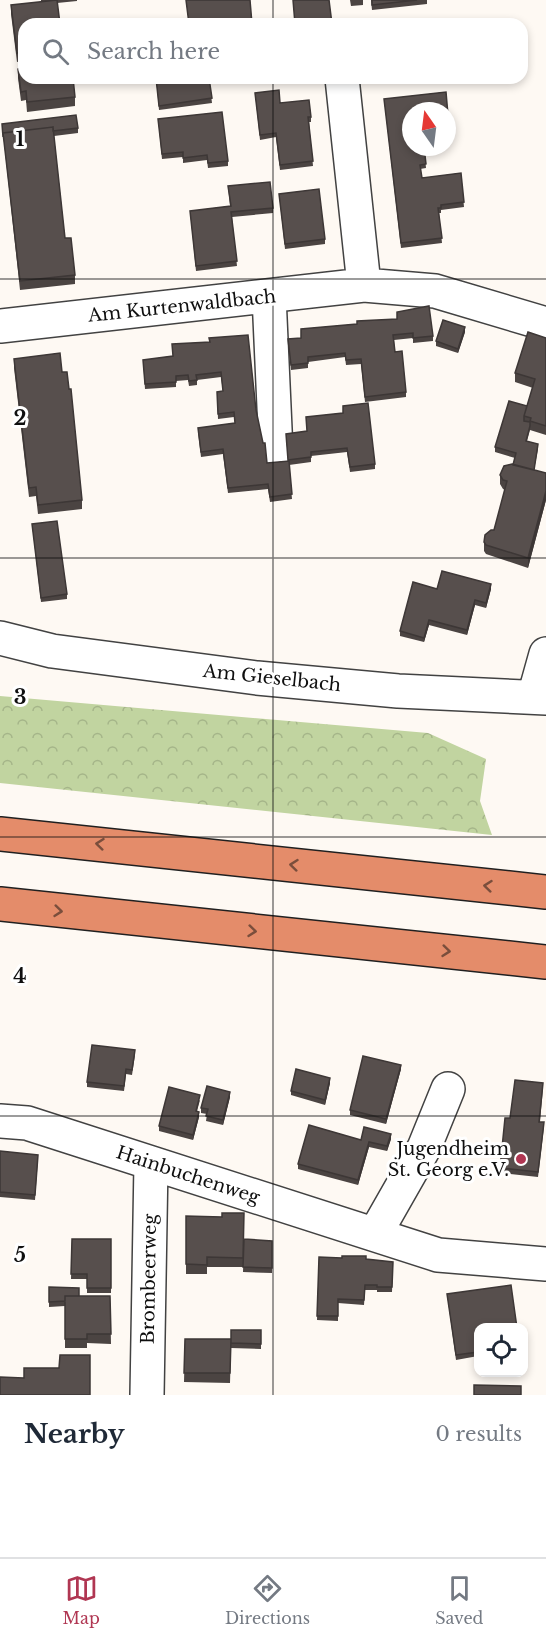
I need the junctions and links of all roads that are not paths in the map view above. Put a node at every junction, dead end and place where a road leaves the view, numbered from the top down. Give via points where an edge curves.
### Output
1 (343, 84) edge
2 (364, 285) junction
3 (269, 296) junction
4 (546, 324) edge
5 (0, 326) edge
6 (276, 450) dead end
7 (0, 638) edge
8 (546, 654) edge
9 (540, 698) edge
10 (0, 834) edge
11 (546, 892) edge
12 (0, 904) edge
13 (546, 962) edge
14 (448, 1089) dead end
15 (0, 1121) edge
16 (151, 1163) junction
17 (375, 1234) junction
18 (545, 1272) edge
19 (147, 1395) edge

1 - 2 street
2 - 3 street, Am Kurtenwaldbach
2 - 4 street, Am Kurtenwaldbach via 435,291
3 - 5 street, Am Kurtenwaldbach
3 - 6 street
7 - 9 street, Am Gieselbach via 52,651 258,678 398,692
8 - 9 street
11 -> 10 highway
12 -> 13 highway
14 - 17 street via 424,1148
15 - 16 street, Hainbuchenweg via 27,1123
16 - 17 street, Hainbuchenweg
16 - 19 street, Brombeerweg
17 - 18 street, Hainbuchenweg via 438,1255

